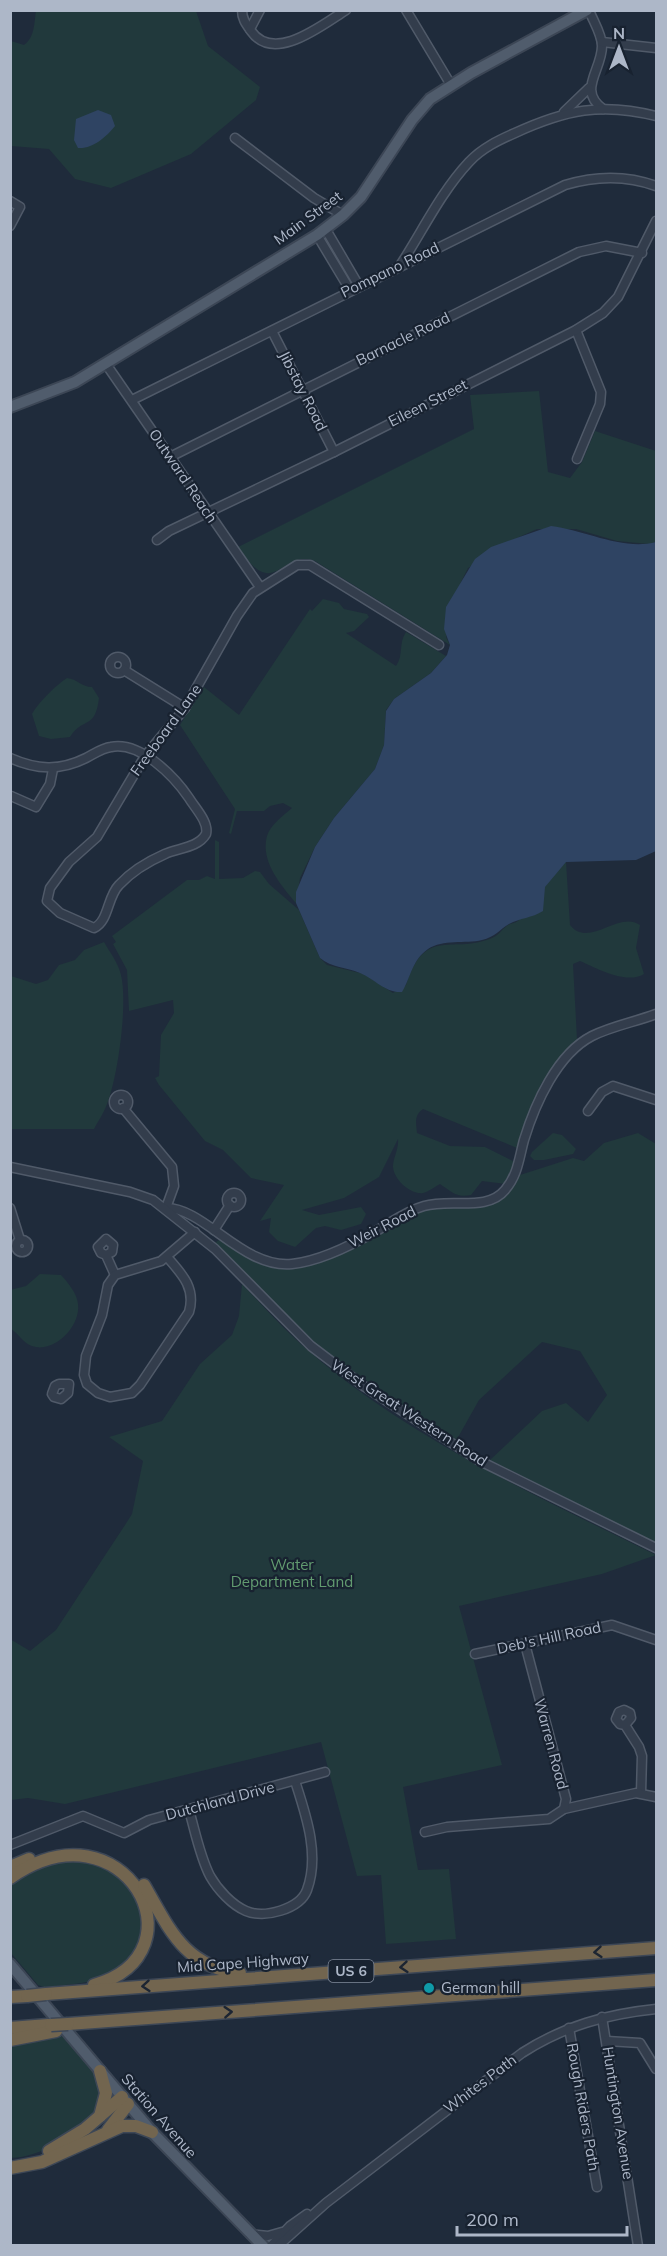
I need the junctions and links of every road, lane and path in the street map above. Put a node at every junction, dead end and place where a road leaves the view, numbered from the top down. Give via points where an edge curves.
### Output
1 (242, 10) edge
2 (260, 10) edge
3 (346, 10) edge
4 (406, 10) edge
5 (588, 10) edge
6 (250, 29) junction
7 (602, 42) junction
8 (657, 48) edge
9 (451, 85) junction
10 (589, 88) junction
11 (603, 109) junction
12 (561, 114) junction
13 (657, 116) edge
14 (235, 138) dead end
15 (657, 186) edge
16 (10, 201) edge
17 (343, 215) junction
18 (657, 221) edge
19 (10, 226) edge
20 (321, 231) junction
21 (642, 253) junction
22 (401, 265) junction
23 (359, 286) junction
24 (350, 290) junction
25 (576, 330) junction
26 (272, 331) junction
27 (106, 364) junction
28 (301, 389) junction
29 (132, 400) junction
30 (10, 407) edge
31 (334, 452) junction
32 (170, 457) junction
33 (577, 459) dead end
34 (207, 513) junction
35 (157, 540) dead end
36 (260, 587) junction
37 (439, 645) dead end
38 (124, 670) dead end
39 (185, 708) junction
40 (145, 756) junction
41 (10, 758) edge
42 (52, 769) junction
43 (11, 796) edge
44 (657, 1014) edge
45 (657, 1100) edge
46 (123, 1108) dead end
47 (588, 1111) dead end
48 (10, 1167) edge
49 (230, 1205) dead end
50 (10, 1208) edge
51 (166, 1208) junction
52 (214, 1230) junction
53 (195, 1232) junction
54 (20, 1240) dead end
55 (106, 1255) dead end
56 (167, 1257) junction
57 (115, 1275) junction
58 (86, 1380) junction
59 (69, 1384) dead end
60 (657, 1548) edge
61 (657, 1640) edge
62 (525, 1644) junction
63 (475, 1654) dead end
64 (625, 1725) dead end
65 (325, 1772) dead end
66 (296, 1781) junction
67 (641, 1793) junction
68 (657, 1797) edge
69 (564, 1809) junction
70 (189, 1810) junction
71 (425, 1832) dead end
72 (10, 1845) edge
73 (10, 1867) edge
74 (10, 1878) edge
75 (657, 1948) edge
76 (10, 1964) edge
77 (268, 1976) junction
78 (657, 1980) edge
79 (38, 1996) junction
80 (10, 1997) edge
81 (657, 2009) edge
82 (602, 2017) junction
83 (10, 2028) edge
84 (53, 2028) junction
85 (569, 2028) junction
86 (10, 2040) edge
87 (607, 2041) junction
88 (657, 2069) edge
89 (100, 2071) junction
90 (125, 2101) junction
91 (99, 2117) junction
92 (152, 2132) junction
93 (102, 2134) junction
94 (10, 2161) edge
95 (10, 2168) edge
96 (597, 2187) dead end
97 (288, 2233) junction
98 (250, 2234) junction
99 (263, 2246) edge
100 (271, 2246) edge
101 (278, 2246) edge
102 (286, 2246) edge
103 (638, 2246) edge

1 - 6 street
2 - 6 street
3 - 6 street via 286,44 258,39
4 - 9 street
5 - 7 street
5 - 9 main road, Main Street
7 - 8 street
7 - 10 street
9 - 17 main road, Main Street via 421,108 377,175
10 - 11 street via 594,102
10 - 12 street
11 - 12 street
11 - 13 street
12 - 22 street via 497,142 469,161 434,209
14 - 17 street
15 - 22 street, Pompano Road via 603,177 565,185
16 - 19 street via 20,207
17 - 20 main road, Main Street
18 - 21 street, Eileen Street
20 - 23 street
20 - 24 street
20 - 27 main road, Main Street
21 - 25 street, Eileen Street via 610,306
21 - 28 street, Barnacle Road via 606,246 579,252
22 - 23 street, Pompano Road
23 - 24 street, Pompano Road
24 - 26 street, Pompano Road
25 - 31 street, Eileen Street
25 - 33 street via 601,392 600,404
26 - 28 street, Jibstay Road
26 - 29 street, Pompano Road
27 - 29 street, Outward Reach
27 - 30 main road, Main Street via 75,382
28 - 31 street, Jibstay Road
28 - 32 street, Barnacle Road
29 - 32 street, Outward Reach
31 - 34 street, Eileen Street
32 - 34 street, Outward Reach
34 - 35 street, Eileen Street
34 - 36 street, Outward Reach
36 - 37 street, Freeboard Lane via 297,565 311,565
36 - 39 street, Freeboard Lane via 237,615
38 - 39 street
39 - 40 street, Freeboard Lane
40 - 40 street, Freeboard Lane via 97,837 69,862 50,888 47,901 60,913 89,927 97,927 103,921 112,894 121,882 155,859 196,843 206,834 205,824 178,783
40 - 42 street via 126,747 110,747
41 - 42 street
42 - 43 street via 50,784 36,807
44 - 52 street, Weir Road via 601,1032 572,1051 549,1081 514,1178 492,1201 449,1201 424,1206 356,1242 293,1264 267,1261
45 - 47 street via 613,1086 602,1092
46 - 51 street via 172,1167 174,1186
48 - 51 street, Weir Road via 130,1192
49 - 52 street
50 - 54 street
51 - 52 street, Weir Road via 179,1210
51 - 53 street, Weir Road
53 - 56 street
53 - 60 street, West Great Western Road via 311,1347 372,1392 477,1460
55 - 57 street
56 - 57 street
56 - 58 street via 187,1281 192,1294 183,1323 132,1393 104,1396
57 - 58 street via 108,1285 102,1316 86,1356
58 - 59 street
61 - 62 street, Deb's Hill Road via 612,1625
62 - 63 street, Deb's Hill Road
62 - 69 street, Warren Road via 566,1799
64 - 67 street via 642,1756
65 - 66 street, Dutchland Drive
66 - 70 street, Dutchland Drive
66 - 70 street via 310,1829 309,1880 300,1900 283,1909 251,1913 231,1901 210,1875
67 - 68 street
67 - 69 street
69 - 71 street, Warren Road via 549,1819
70 - 72 street, Dutchland Drive via 118,1833 83,1816
73 - 77 highway via 61,1850 92,1850 111,1855 137,1875 176,1939 195,1957 222,1971
74 - 79 highway via 50,1859 96,1858 124,1872 144,1900 146,1937 127,1970 94,1985
75 -> 77 highway, Mid Cape Highway / US 6
76 - 79 main road, Station Avenue
77 -> 79 highway, Mid Cape Highway / US 6
84 -> 78 highway, US 6, bridge via 114,2020
79 - 80 highway, Mid Cape Highway / US 6
79 - 89 main road, Station Avenue
81 - 82 street, Whites Path
82 - 85 street, Whites Path
82 - 87 street, Huntington Avenue
83 - 84 highway, US 6
84 - 86 highway
85 - 96 street, Rough Riders Path
85 - 97 street, Whites Path via 510,2060
87 - 88 street via 640,2043
87 - 103 street, Huntington Avenue
89 - 90 main road, Station Avenue
89 - 91 highway via 106,2092
90 - 91 highway
90 - 92 main road, Station Avenue
90 - 93 highway
91 - 94 highway via 44,2154
92 - 93 highway via 126,2125
92 - 98 main road, Station Avenue
93 - 95 highway via 42,2162
97 - 98 street
97 - 100 street, Whites Path
97 - 101 street, Whites Path
97 - 102 street
98 - 99 main road, Station Avenue

